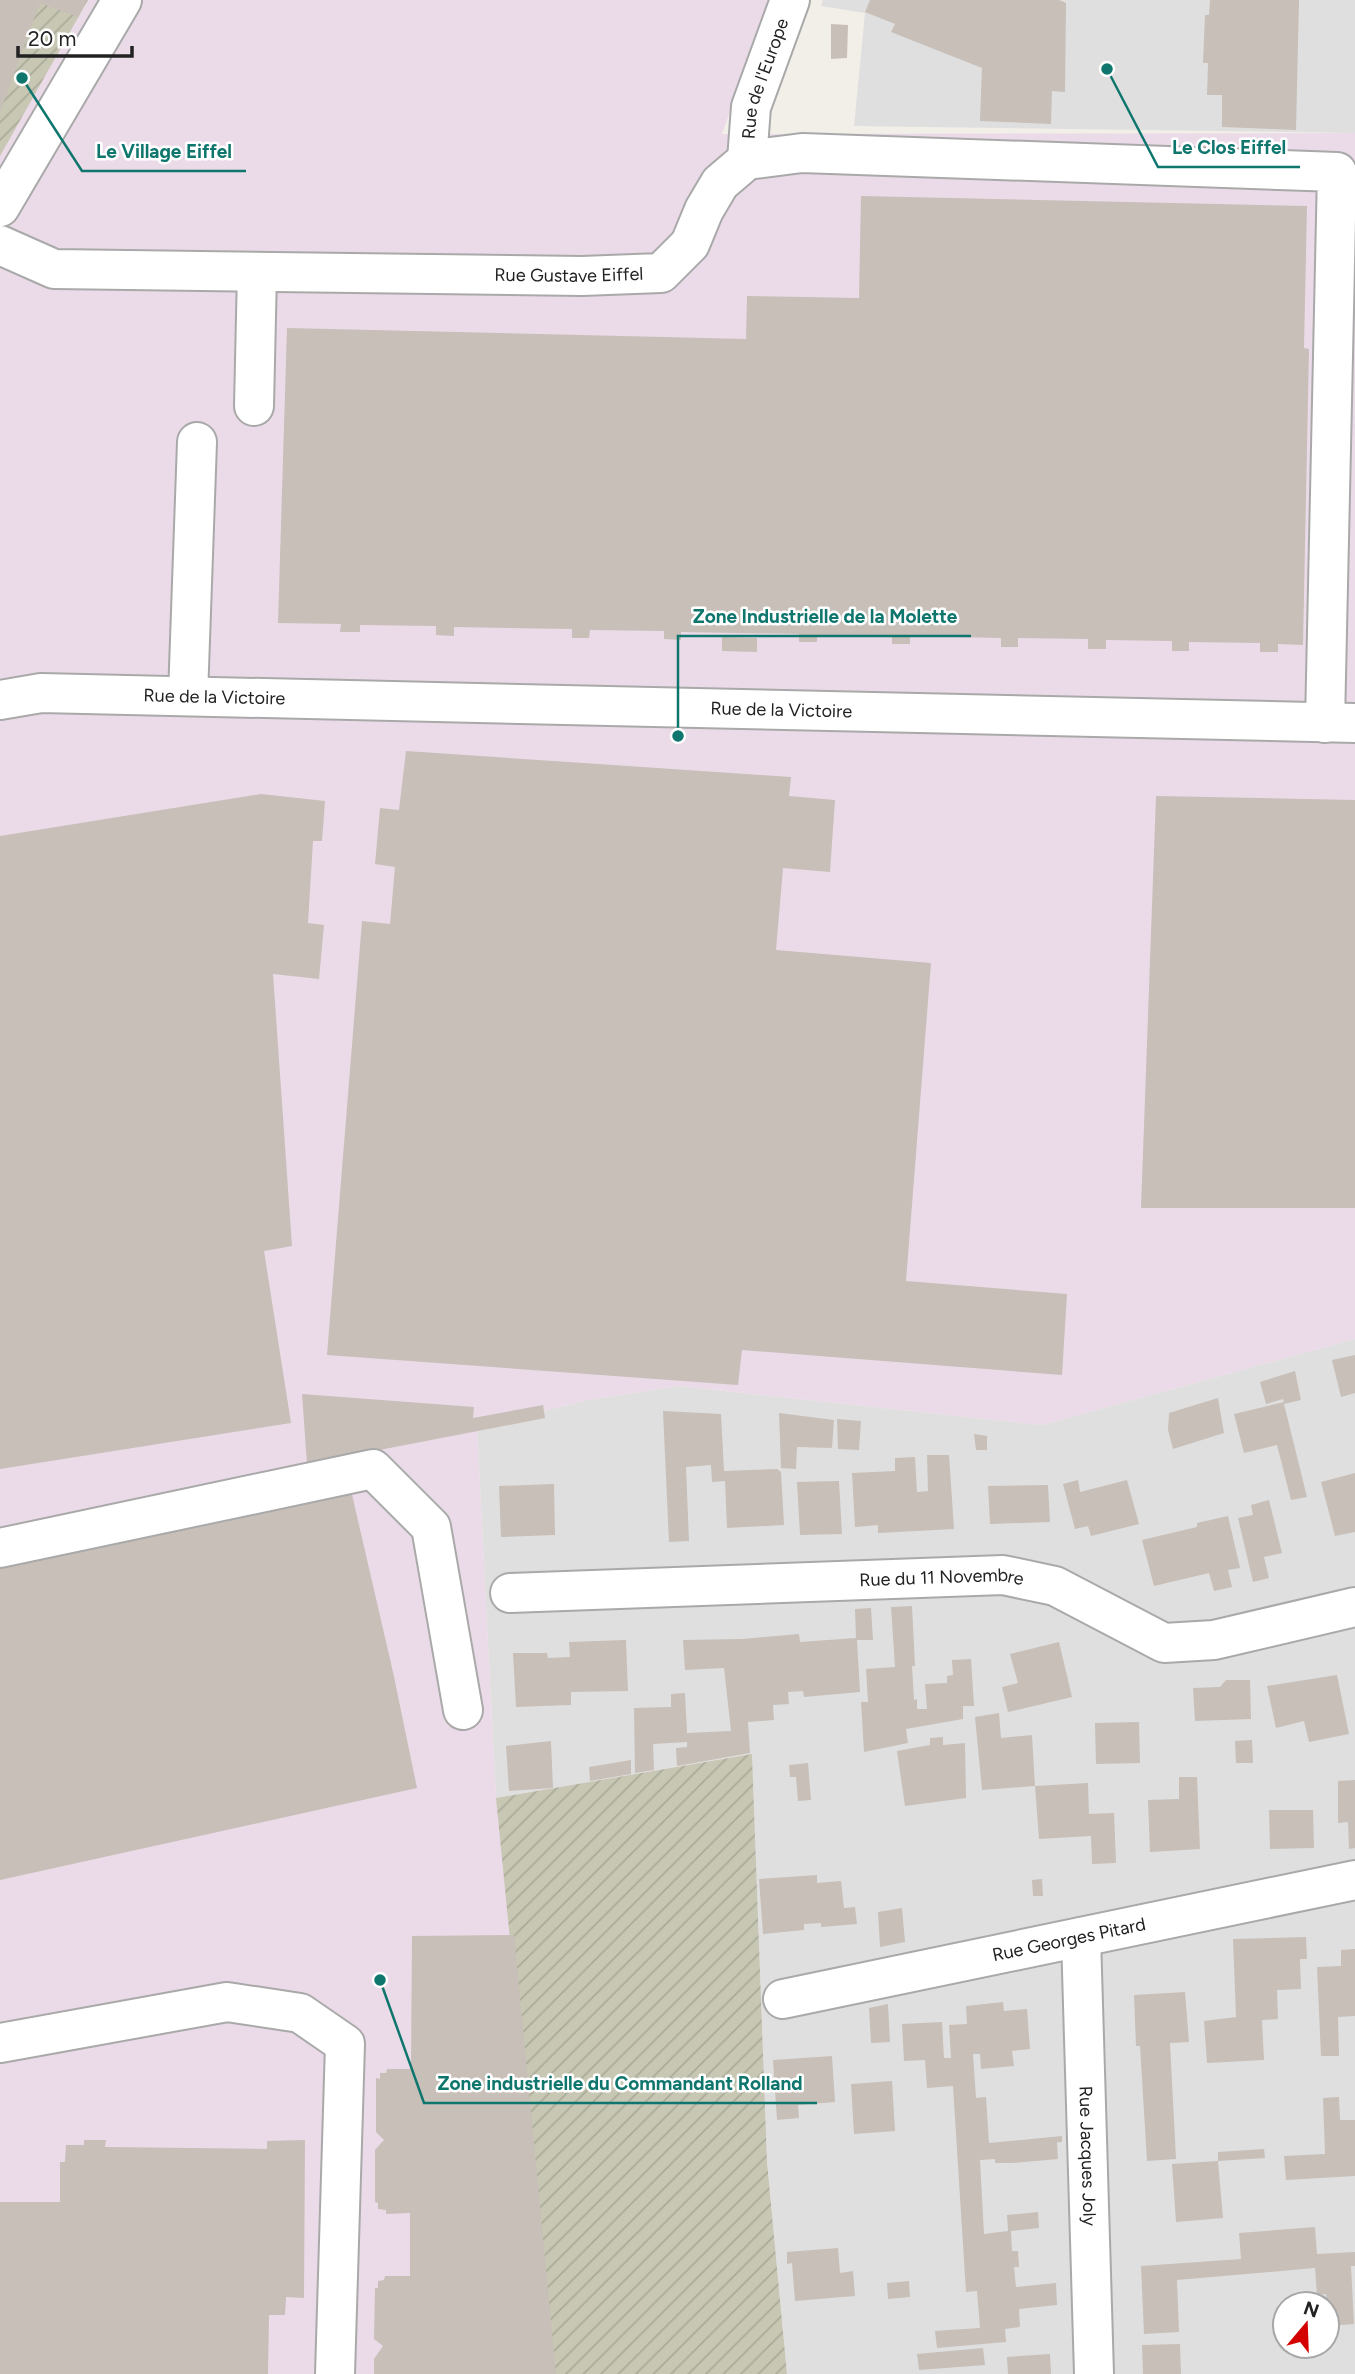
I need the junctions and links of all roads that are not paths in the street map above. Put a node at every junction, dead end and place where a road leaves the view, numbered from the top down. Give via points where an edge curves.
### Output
1 (122, 0) edge
2 (790, 0) edge
3 (747, 160) junction
4 (0, 207) edge
5 (0, 245) edge
6 (257, 272) junction
7 (254, 407) dead end
8 (197, 442) dead end
9 (188, 696) junction
10 (0, 700) edge
11 (1340, 723) edge
12 (0, 1549) edge
13 (510, 1593) dead end
14 (1355, 1607) edge
15 (463, 1710) dead end
16 (1355, 1880) edge
17 (1080, 1937) junction
18 (783, 1999) dead end
19 (0, 2043) edge
20 (335, 2374) edge
21 (1094, 2374) edge

1 - 4 street
2 - 3 street, Rue de l'Europe via 751,107
3 - 6 street, Rue Gustave Eiffel via 720,183 690,244 661,273
3 - 11 street via 802,153 1337,172
5 - 6 street, Rue Gustave Eiffel via 54,269
6 - 7 street
8 - 9 street
9 - 10 street, Rue de la Victoire via 41,693
9 - 11 street, Rue de la Victoire
12 - 15 street via 373,1469 431,1527
13 - 14 street, Rue du 11 Novembre via 1003,1575 1055,1586 1164,1643 1214,1640
16 - 17 street, Rue Georges Pitard
17 - 18 street, Rue Georges Pitard
17 - 21 street, Rue Jacques Joly
19 - 20 street via 227,2002 300,2013 345,2044

